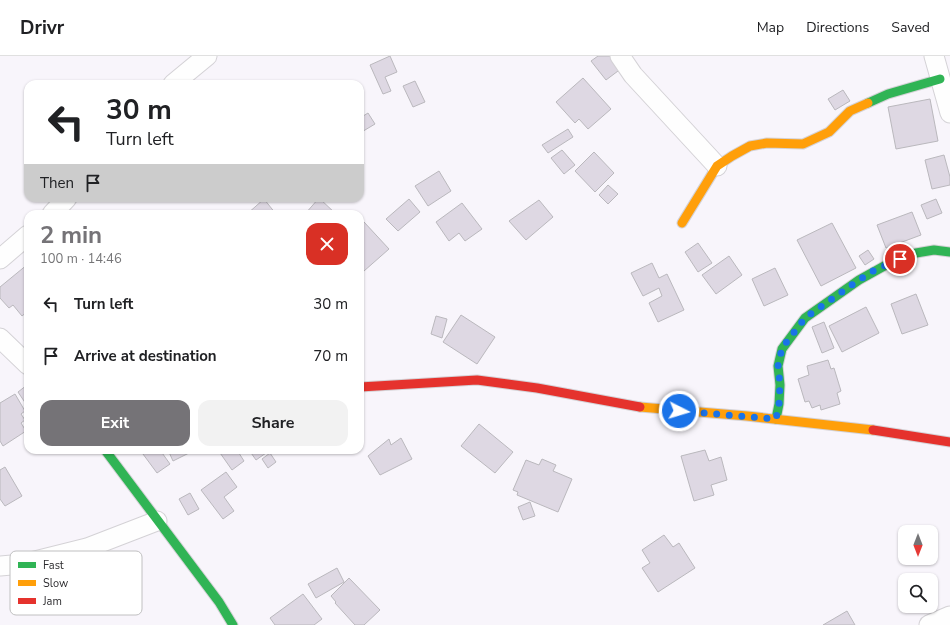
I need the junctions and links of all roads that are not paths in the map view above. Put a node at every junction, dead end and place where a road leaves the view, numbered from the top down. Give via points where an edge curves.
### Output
1 (207, 56) edge
2 (620, 56) edge
3 (934, 56) edge
4 (940, 79) junction
5 (178, 80) edge
6 (950, 113) edge
7 (717, 166) junction
8 (63, 202) edge
9 (56, 210) edge
10 (682, 223) dead end
11 (24, 239) edge
12 (950, 252) edge
13 (0, 260) edge
14 (0, 338) edge
15 (24, 361) edge
16 (364, 387) edge
17 (776, 419) junction
18 (950, 442) edge
19 (108, 454) edge
20 (157, 521) junction
21 (75, 551) edge
22 (10, 565) edge
23 (0, 566) edge
24 (950, 616) edge
25 (233, 625) edge
26 (929, 625) edge

1 - 5 street
2 - 7 street via 633,75
3 - 4 street
4 - 6 street
4 - 7 street via 888,94 850,111 829,132 803,144 767,143 750,146
7 - 10 street
8 - 9 street
11 - 13 street
12 - 17 street via 934,250 916,253 886,265 859,280 805,318 782,348 778,366 780,385
14 - 15 street
16 - 17 street via 477,380 537,388 634,407
17 - 18 street
19 - 20 street
20 - 21 street
20 - 25 street via 219,602
22 - 23 street
24 - 26 street

